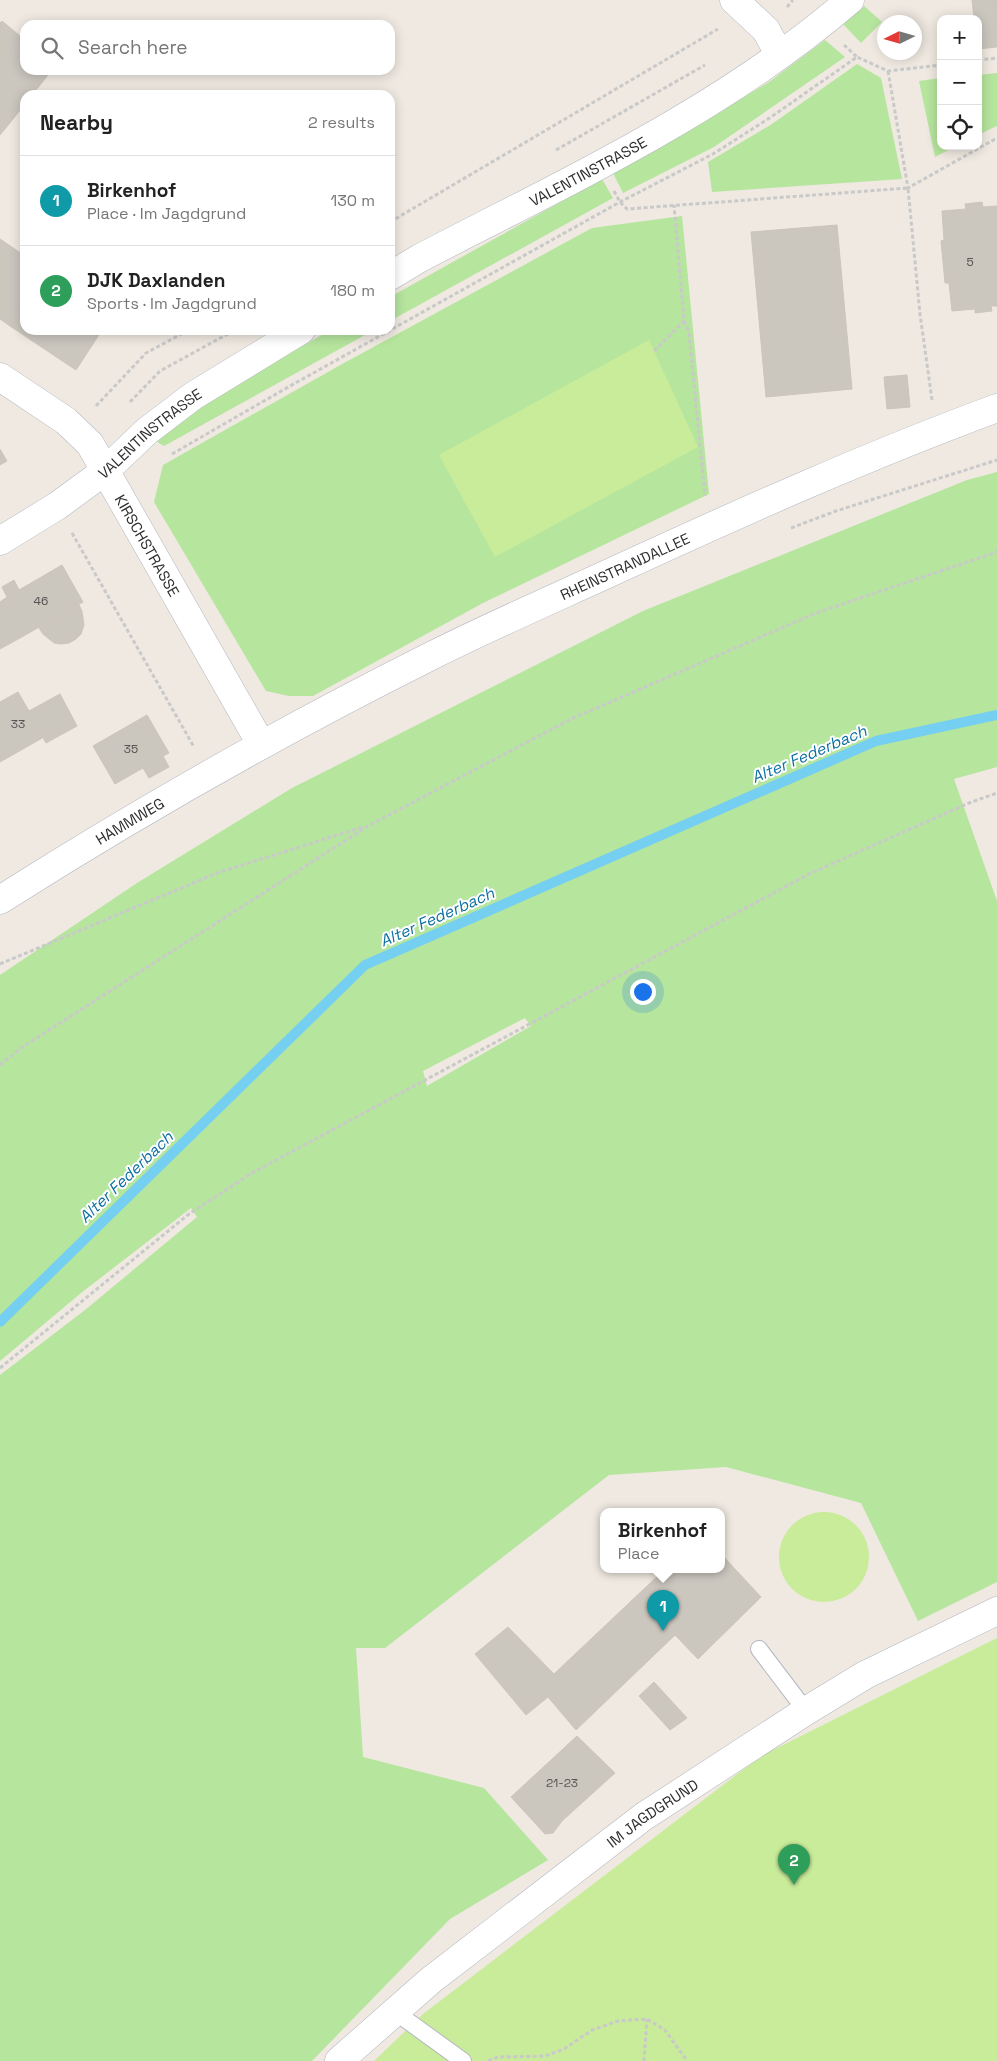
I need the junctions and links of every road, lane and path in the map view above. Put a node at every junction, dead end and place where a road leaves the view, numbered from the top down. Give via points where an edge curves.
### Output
1 (850, 0) edge
2 (740, 6) edge
3 (779, 54) junction
4 (997, 58) edge
5 (982, 60) edge
6 (706, 64) dead end
7 (937, 65) edge
8 (888, 71) junction
9 (997, 138) edge
10 (551, 153) dead end
11 (908, 188) junction
12 (620, 202) junction
13 (674, 205) junction
14 (395, 219) edge
15 (395, 273) edge
16 (684, 321) junction
17 (395, 327) edge
18 (180, 335) edge
19 (293, 335) edge
20 (381, 335) edge
21 (654, 351) dead end
22 (0, 377) edge
23 (997, 408) edge
24 (75, 430) junction
25 (936, 430) junction
26 (170, 455) dead end
27 (997, 460) edge
28 (105, 471) junction
29 (706, 499) dead end
30 (57, 506) junction
31 (836, 511) dead end
32 (0, 541) edge
33 (997, 552) edge
34 (262, 744) junction
35 (210, 775) junction
36 (997, 794) edge
37 (368, 826) junction
38 (0, 900) edge
39 (0, 964) edge
40 (0, 1065) edge
41 (0, 1368) edge
42 (997, 1610) edge
43 (759, 1648) dead end
44 (806, 1710) junction
45 (394, 2011) junction
46 (647, 2019) junction
47 (339, 2061) edge
48 (463, 2061) edge
49 (487, 2061) edge
50 (644, 2061) edge
51 (687, 2061) edge

1 - 3 street, VALENTINSTRASSE
2 - 3 street via 766,30
2 - 14 path
3 - 15 street, VALENTINSTRASSE via 729,90 665,128
4 - 5 path
6 - 10 path
7 - 8 path
8 - 11 path
8 - 12 path via 857,57 712,154
9 - 11 path
11 - 13 path
11 - 25 path via 920,314
12 - 13 path via 627,209
12 - 17 path
13 - 16 path
16 - 21 path
16 - 29 path via 689,332
18 - 24 path via 146,353
19 - 28 street, VALENTINSTRASSE via 193,396 147,431
20 - 26 path
22 - 24 street, KIRSCHSTRASSE
23 - 25 street, RHEINSTRANDALLEE
24 - 28 street, KIRSCHSTRASSE via 90,444
25 - 34 street, RHEINSTRANDALLEE via 783,494 435,654
27 - 31 path
28 - 30 street, VALENTINSTRASSE
28 - 34 street, KIRSCHSTRASSE
30 - 32 street, VALENTINSTRASSE
30 - 35 path
33 - 37 path via 816,613 571,718
34 - 35 street, HAMMWEG
35 - 38 street, HAMMWEG via 75,852
36 - 41 path via 968,803 809,874 252,1173 189,1214
37 - 39 path via 217,873
37 - 40 path via 21,1048
42 - 44 street, IM JAGDGRUND via 865,1675
43 - 44 lane
44 - 45 street, IM JAGDGRUND via 643,1817
45 - 47 street, IM JAGDGRUND
45 - 48 lane
46 - 49 path via 618,2021 592,2030 564,2049 544,2056
46 - 50 path
46 - 51 path via 665,2030

